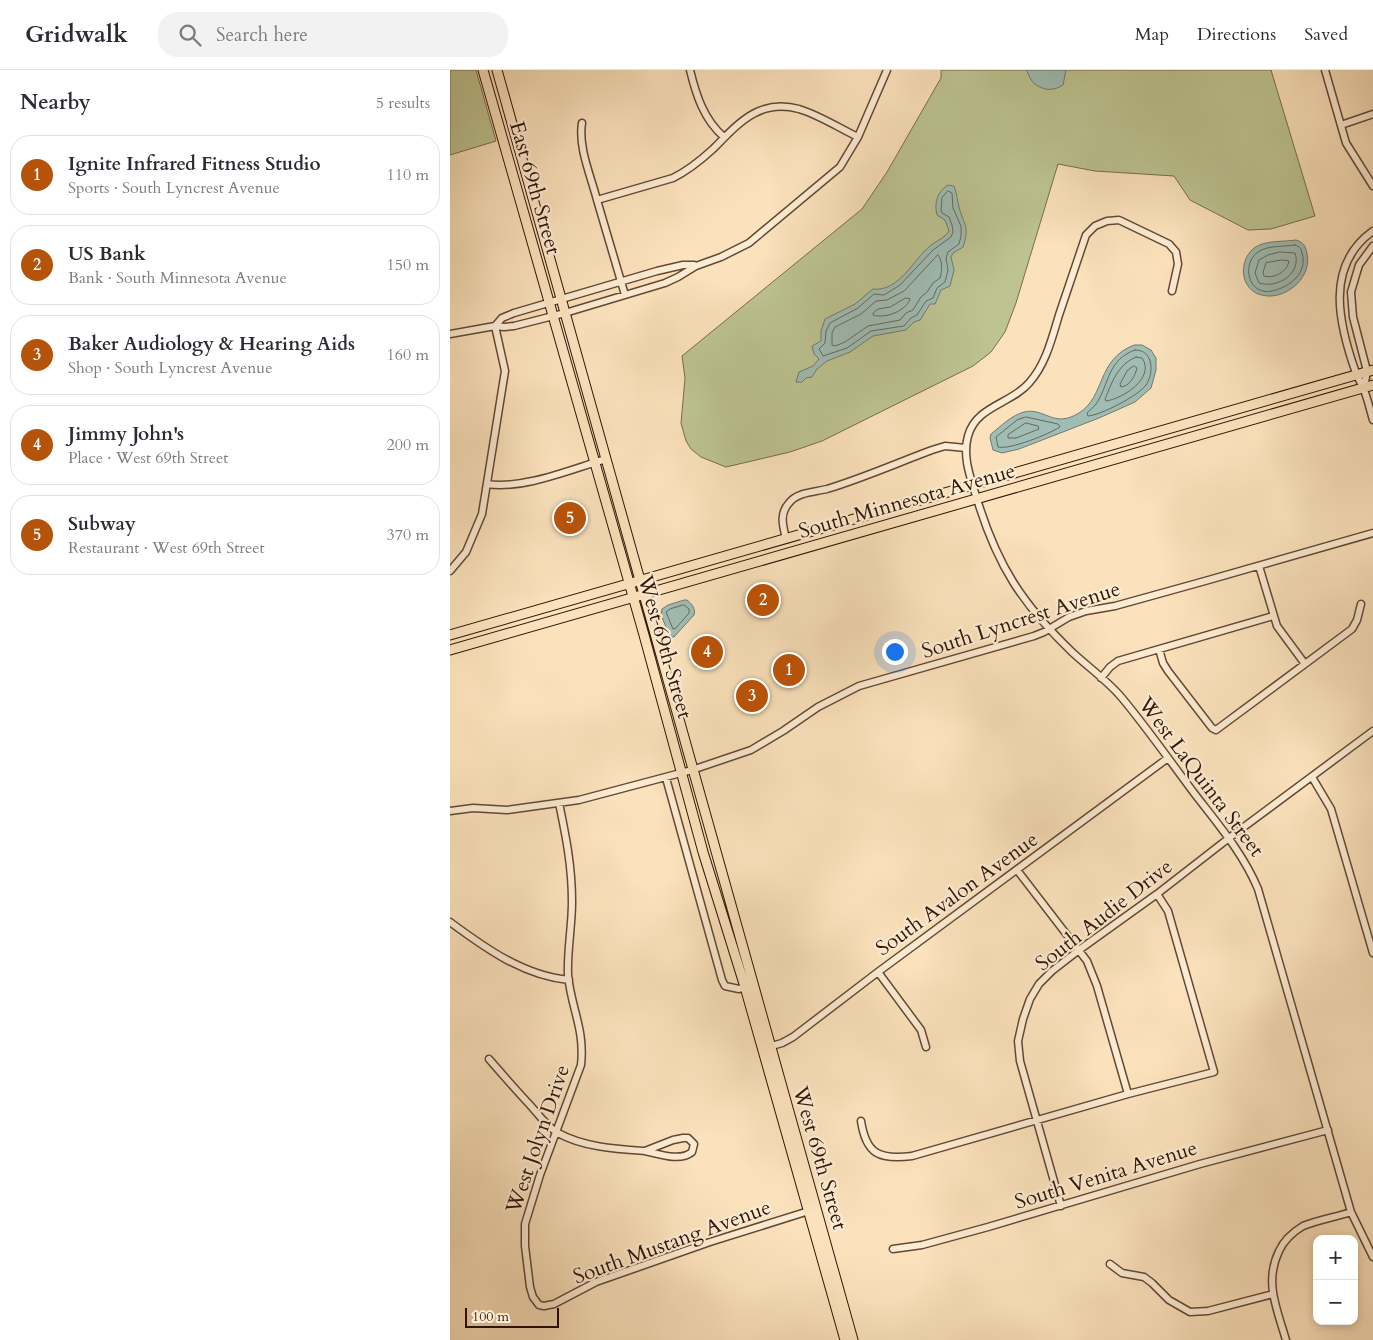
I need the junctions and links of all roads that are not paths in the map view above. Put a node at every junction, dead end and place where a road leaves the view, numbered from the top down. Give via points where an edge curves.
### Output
1 (483, 70) edge
2 (497, 70) edge
3 (690, 70) edge
4 (887, 70) edge
5 (1325, 70) edge
6 (1373, 114) edge
7 (582, 123) dead end
8 (1341, 125) junction
9 (724, 137) junction
10 (858, 137) junction
11 (1373, 186) edge
12 (597, 200) junction
13 (1373, 231) edge
14 (1373, 246) edge
15 (696, 266) junction
16 (621, 281) junction
17 (1172, 291) dead end
18 (624, 295) junction
19 (562, 299) junction
20 (549, 302) junction
21 (565, 313) junction
22 (553, 316) junction
23 (495, 326) junction
24 (450, 334) edge
25 (1370, 371) edge
26 (1356, 375) junction
27 (1368, 386) edge
28 (1373, 420) edge
29 (966, 448) junction
30 (606, 459) junction
31 (594, 462) junction
32 (486, 484) junction
33 (973, 485) junction
34 (977, 499) junction
35 (1373, 533) edge
36 (786, 539) junction
37 (1259, 566) junction
38 (450, 570) edge
39 (641, 580) junction
40 (628, 583) junction
41 (644, 594) junction
42 (633, 598) junction
43 (1361, 604) dead end
44 (1274, 616) junction
45 (1048, 629) junction
46 (450, 635) edge
47 (1159, 649) junction
48 (450, 650) edge
49 (1305, 664) junction
50 (1101, 678) junction
51 (1373, 731) edge
52 (1168, 758) junction
53 (692, 770) junction
54 (681, 773) junction
55 (1312, 777) junction
56 (666, 778) junction
57 (559, 803) junction
58 (450, 811) edge
59 (1229, 838) junction
60 (1018, 870) junction
61 (1157, 894) junction
62 (450, 922) edge
63 (1079, 950) junction
64 (1373, 953) edge
65 (878, 972) junction
66 (569, 980) junction
67 (749, 986) junction
68 (926, 1047) dead end
69 (766, 1048) junction
70 (489, 1059) dead end
71 (1128, 1094) junction
72 (861, 1121) dead end
73 (1037, 1121) junction
74 (1328, 1130) junction
75 (556, 1132) junction
76 (645, 1151) junction
77 (1061, 1206) junction
78 (812, 1210) junction
79 (1351, 1212) junction
80 (893, 1248) dead end
81 (1373, 1257) edge
82 (1110, 1264) dead end
83 (1273, 1294) junction
84 (540, 1305) joint
85 (845, 1340) edge
86 (853, 1340) edge
87 (1286, 1340) edge

1 - 20 main road, East 69th Street
2 - 19 main road, East 69th Street
3 - 9 street via 705,114
4 - 10 street
5 - 8 street
6 - 8 street
7 - 12 street via 583,148
8 - 11 street via 1350,149
9 - 10 street via 754,113 779,107 799,110
9 - 12 street via 673,178
10 - 15 street via 840,167 749,243
12 - 16 street
13 - 26 street via 1359,243 1347,261 1338,296 1340,317
14 - 25 street via 1355,275 1351,299 1354,326
15 - 16 street via 683,265
15 - 18 street via 665,283
16 - 18 street
16 - 19 street
17 - 29 street via 1178,264 1176,252 1170,244 1119,220 1095,226 1086,235 1040,369 1028,385 990,408 972,425
18 - 21 street
19 - 20 street
19 - 21 main road, East 69th Street
20 - 22 main road, East 69th Street
20 - 23 street via 502,318
21 - 22 street
21 - 30 main road, West 69th Street
22 - 23 street via 514,326
22 - 31 main road, West 69th Street
23 - 24 street
23 - 32 street via 505,371
25 - 26 main road
25 - 27 street
26 - 27 street
26 - 33 main road, South Minnesota Avenue
27 - 28 street
27 - 34 main road, South Minnesota Avenue
29 - 33 street, West LaQuinta Street
29 - 36 street via 944,446 827,489 798,496 783,511
30 - 31 street
30 - 39 main road, West 69th Street
31 - 32 street via 525,482 499,486
31 - 40 main road, West 69th Street
32 - 38 street via 482,514 474,534 466,552
33 - 34 street, West LaQuinta Street
33 - 36 main road, South Minnesota Avenue
34 - 41 main road, South Minnesota Avenue
34 - 45 street, West LaQuinta Street via 1007,574 1029,608
35 - 37 street, South Lyncrest Avenue
36 - 39 main road, South Minnesota Avenue
37 - 44 street
37 - 45 street, South Lyncrest Avenue via 1086,611
39 - 40 main road, South Minnesota Avenue
39 - 41 main road, West 69th Street
40 - 42 main road, West 69th Street
40 - 46 main road, South Minnesota Avenue
41 - 42 main road, South Minnesota Avenue
41 - 53 main road, West 69th Street
42 - 48 main road, South Minnesota Avenue
42 - 54 main road, West 69th Street
43 - 49 street via 1352,629
44 - 47 street
44 - 49 street via 1277,626
45 - 50 street, West LaQuinta Street
45 - 53 street, South Lyncrest Avenue via 988,650 859,686 818,707 751,750
47 - 49 street via 1168,671 1216,730
47 - 50 street via 1118,661
50 - 52 street, West LaQuinta Street via 1120,696
51 - 55 street, South Audie Drive
52 - 59 street, West LaQuinta Street
52 - 60 street, South Avalon Avenue
53 - 54 street, South Lyncrest Avenue
53 - 67 main road, West 69th Street
54 - 56 street, South Lyncrest Avenue
54 - 67 main road, West 69th Street
55 - 59 street, South Audie Drive
55 - 64 street via 1331,809
56 - 57 street, South Lyncrest Avenue via 600,796
56 - 67 street via 722,980 732,989
57 - 58 street, South Lyncrest Avenue via 507,810 473,808
57 - 66 street, West Jolyn Drive via 572,872
59 - 61 street, South Audie Drive
59 - 74 street, West LaQuinta Street via 1258,888
60 - 63 street
60 - 65 street, South Avalon Avenue
61 - 63 street, South Audie Drive
61 - 71 street via 1168,911 1214,1072
62 - 66 street via 518,965 536,973
63 - 71 street via 1092,971
63 - 73 street, South Audie Drive via 1039,984 1023,1019 1018,1041 1020,1061
65 - 68 street via 921,1030
65 - 69 street, South Avalon Avenue via 793,1037
66 - 75 street, West Jolyn Drive via 583,1051 581,1065
67 - 69 main road, West 69th Street
69 - 78 main road, West 69th Street
70 - 75 street
71 - 73 street
72 - 73 street via 869,1147 881,1155 895,1158
73 - 77 street, South Audie Drive
74 - 77 street, South Venita Avenue
74 - 79 street, West LaQuinta Street
75 - 76 street via 620,1150
75 - 84 street, West Jolyn Drive via 525,1224 530,1287
76 - 76 street via 681,1157 694,1148 692,1140 683,1138
77 - 80 street, South Venita Avenue via 922,1245
78 - 84 street, South Mustang Avenue via 596,1282 554,1304
78 - 85 main road, West 69th Street
78 - 86 main road, West 69th Street
79 - 81 street, West LaQuinta Street
79 - 83 street via 1304,1226 1283,1243 1271,1275
82 - 83 street via 1122,1273 1144,1277 1169,1300 1190,1312 1208,1311
83 - 87 street

